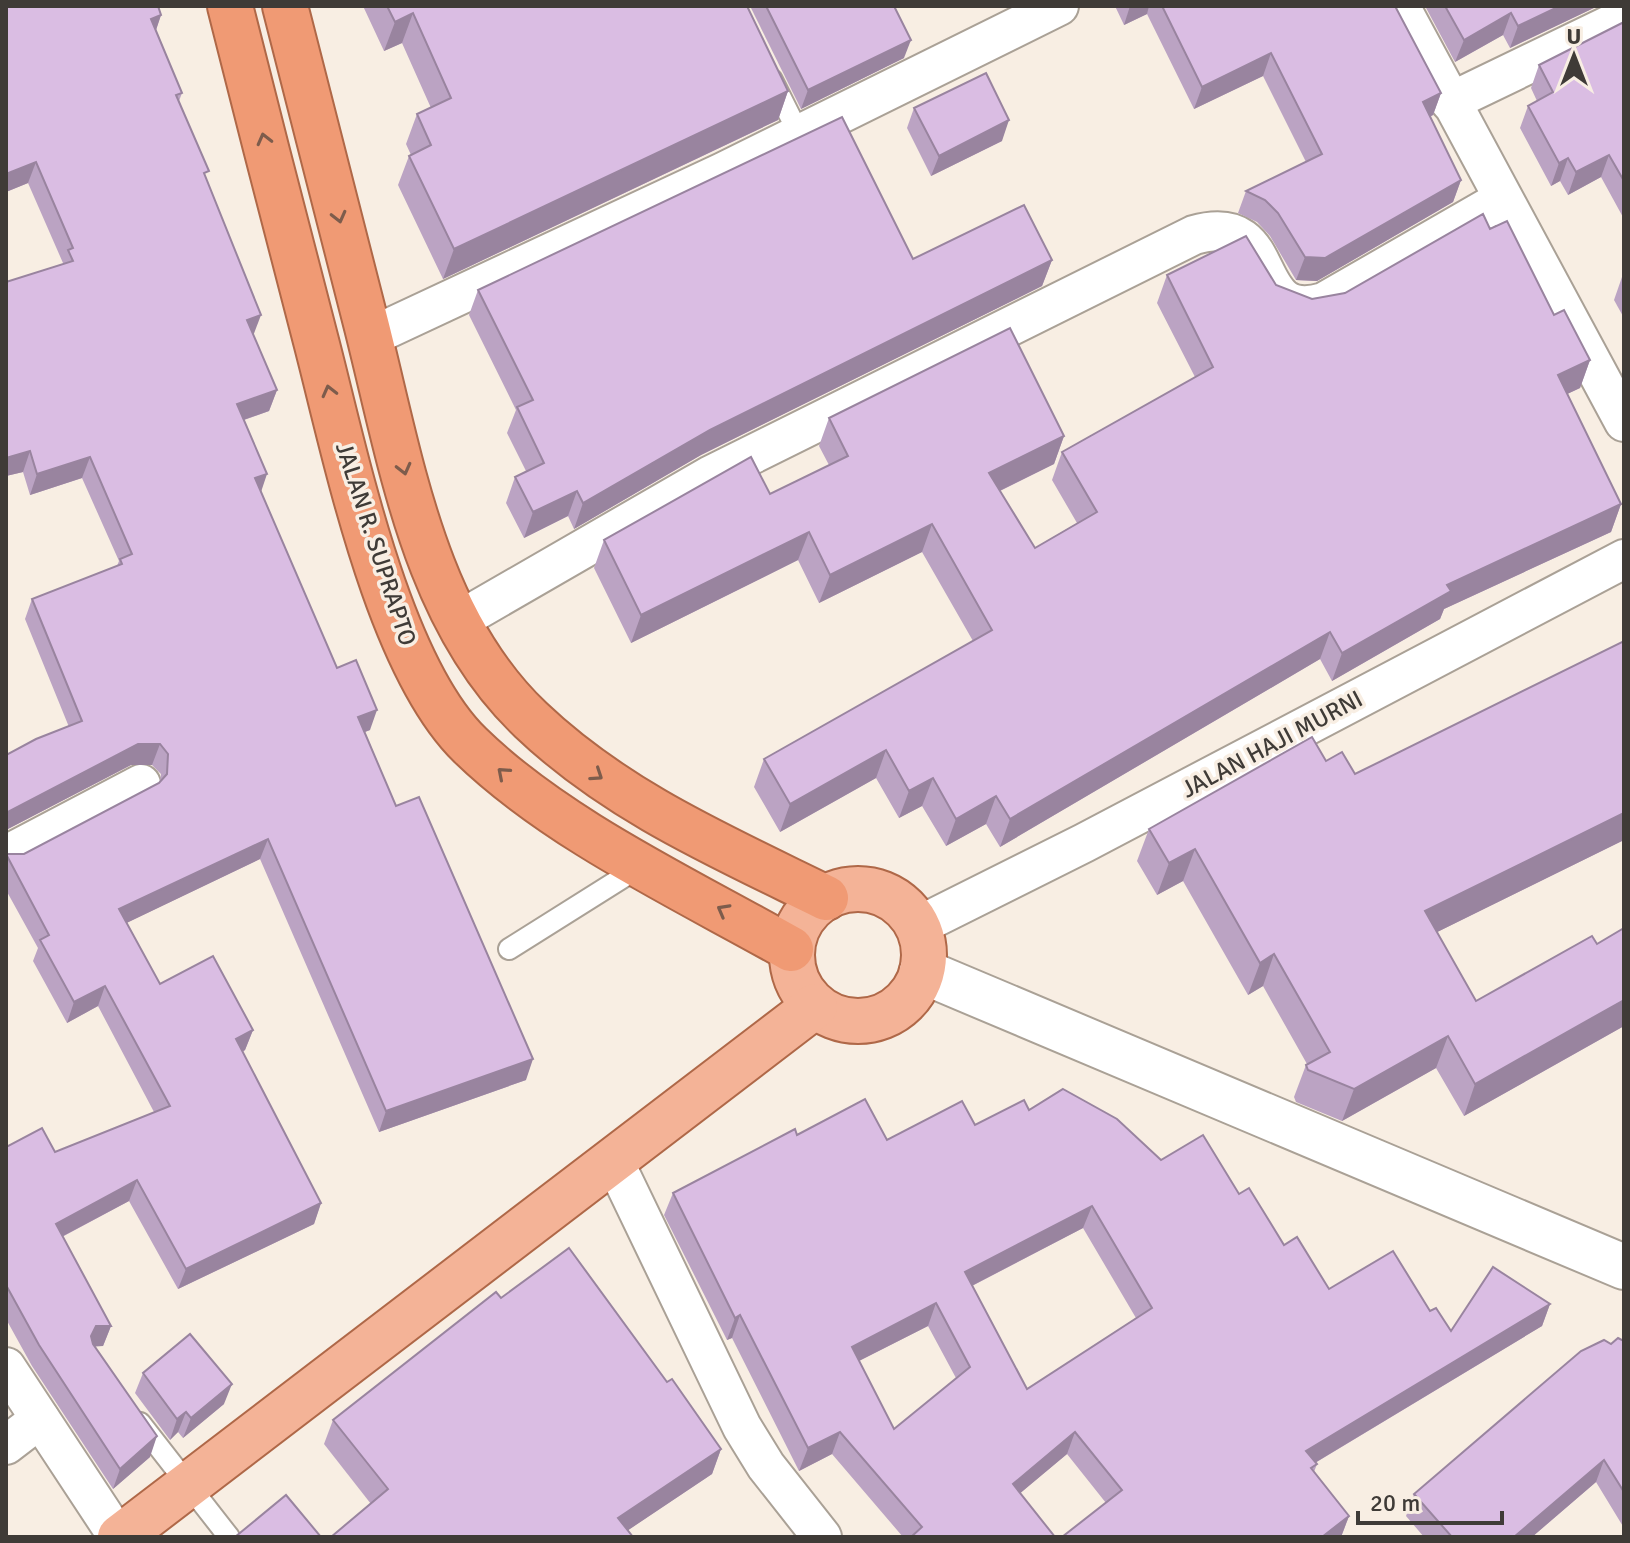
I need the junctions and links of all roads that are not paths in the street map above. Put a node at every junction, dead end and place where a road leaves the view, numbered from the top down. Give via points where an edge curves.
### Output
1 (230, 6) edge
2 (285, 6) edge
3 (1059, 6) edge
4 (1400, 6) edge
5 (1624, 18) edge
6 (764, 63) edge
7 (1450, 102) junction
8 (799, 134) junction
9 (1503, 199) junction
10 (370, 337) junction
11 (1624, 422) edge
12 (1624, 559) edge
13 (458, 621) junction
14 (141, 784) dead end
15 (6, 855) edge
16 (643, 865) junction
17 (826, 898) junction
18 (918, 926) junction
19 (509, 949) dead end
20 (791, 949) junction
21 (922, 971) junction
22 (815, 1006) junction
23 (613, 1159) junction
24 (1624, 1267) edge
25 (6, 1367) edge
26 (128, 1406) edge
27 (40, 1419) junction
28 (6, 1445) edge
29 (191, 1485) junction
30 (119, 1537) edge
31 (229, 1537) edge
32 (822, 1537) edge

16 -> 1 highway, JALAN R. SUPRAPTO via 515,784 468,743 441,708 406,645 358,503
2 -> 10 highway, JALAN R. SUPRAPTO
3 - 8 street
4 - 7 street
5 - 7 street
6 - 8 lane
7 - 9 street
8 - 10 street
9 - 11 street
9 - 13 street via 1308,307 1282,300 1244,237 1228,229 1194,235 711,475
10 -> 13 highway, JALAN R. SUPRAPTO via 408,484 441,587
12 - 18 street, JALAN HAJI MURNI
13 -> 17 highway, JALAN R. SUPRAPTO via 491,675 530,719 586,768 658,815
14 - 15 street
16 - 19 lane
20 -> 16 highway, JALAN R. SUPRAPTO
17 - 18 main road via 846,890 889,896
17 - 20 main road via 809,910
18 - 21 main road
20 - 22 main road via 801,989
21 - 22 main road via 914,992 878,1018 834,1017
21 - 24 street
22 - 23 main road
23 - 29 main road
23 - 32 street via 742,1427
25 - 27 street
26 - 29 lane
27 - 28 street
27 - 30 street
29 - 30 main road
29 - 31 lane

